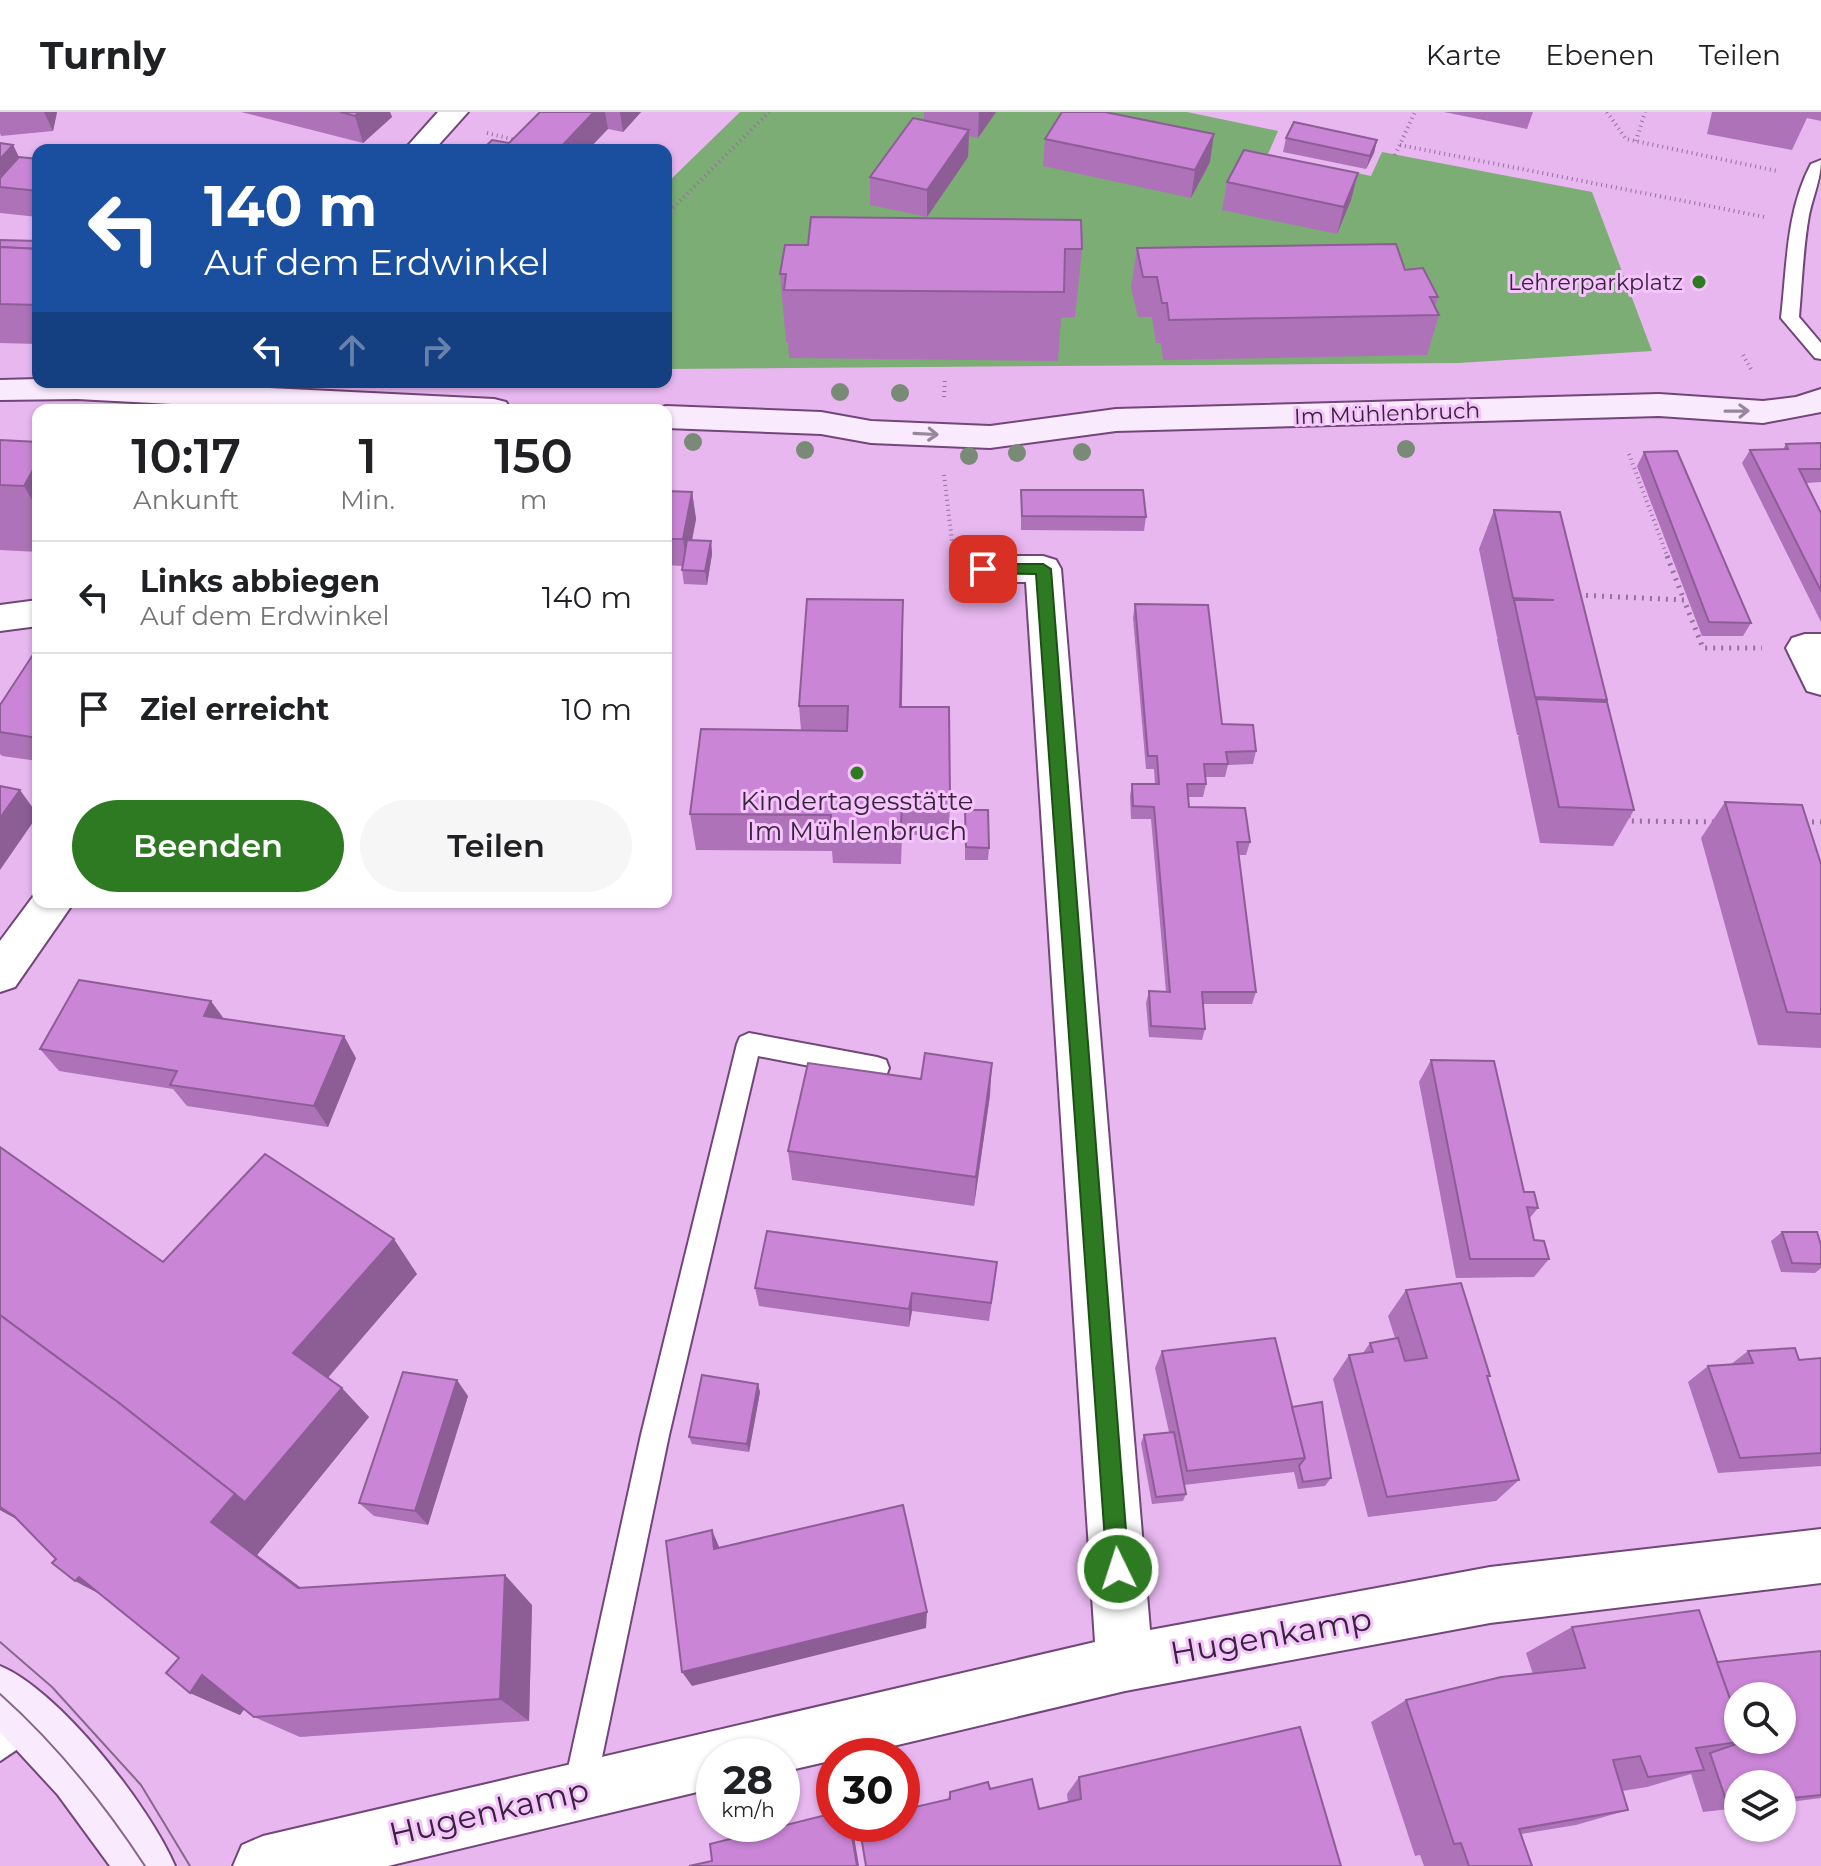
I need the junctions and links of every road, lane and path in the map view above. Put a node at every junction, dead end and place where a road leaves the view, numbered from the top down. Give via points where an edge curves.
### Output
1 (454, 112) edge
2 (769, 112) edge
3 (1415, 112) edge
4 (1607, 112) edge
5 (1645, 112) edge
6 (1636, 141) junction
7 (424, 144) edge
8 (1400, 145) junction
9 (1395, 155) dead end
10 (1814, 171) joint
11 (672, 209) edge
12 (1801, 225) junction
13 (1821, 354) edge
14 (945, 377) dead end
15 (1821, 383) edge
16 (218, 389) edge
17 (0, 390) edge
18 (1821, 400) edge
19 (415, 404) edge
20 (1659, 405) junction
21 (672, 417) edge
22 (943, 423) junction
23 (1629, 454) dead end
24 (983, 569) joint
25 (1684, 600) junction
26 (1579, 610) edge
27 (32, 614) edge
28 (0, 618) edge
29 (1816, 659) edge
30 (1626, 806) edge
31 (1732, 822) edge
32 (1790, 822) edge
33 (1821, 822) edge
34 (49, 908) edge
35 (0, 974) edge
36 (877, 1068) dead end
37 (1821, 1556) edge
38 (1125, 1663) junction
39 (11, 1720) edge
40 (800, 1739) edge
41 (696, 1763) edge
42 (579, 1791) junction
43 (145, 1866) edge
44 (263, 1866) edge

1 - 7 street
2 - 11 path
3 - 8 path
4 - 6 path via 1626,139
5 - 6 path
6 - 10 path
8 - 9 path
8 - 12 path
10 - 12 lane
12 - 13 lane via 1790,318
14 - 22 path
15 - 20 main road, Im Mühlenbruch via 1711,388
16 - 17 main road
16 - 19 main road
20 -> 18 main road, Im Mühlenbruch via 1775,411
20 - 22 main road, Im Mühlenbruch via 1116,420 990,437
21 - 22 main road, Im Mühlenbruch via 821,423 871,432
22 - 24 path via 955,569
23 - 25 path
24 - 38 street via 1043,569
25 - 26 path via 1575,594
25 - 29 path via 1703,648
27 - 28 street
30 - 31 path via 1629,821
32 - 33 path
34 - 35 street
36 - 42 lane via 749,1044 655,1435
37 - 38 street, Hugenkamp via 1490,1595
38 - 40 street, Hugenkamp
39 - 43 main road via 107,1807
41 - 42 street, Hugenkamp
42 - 44 street, Hugenkamp

